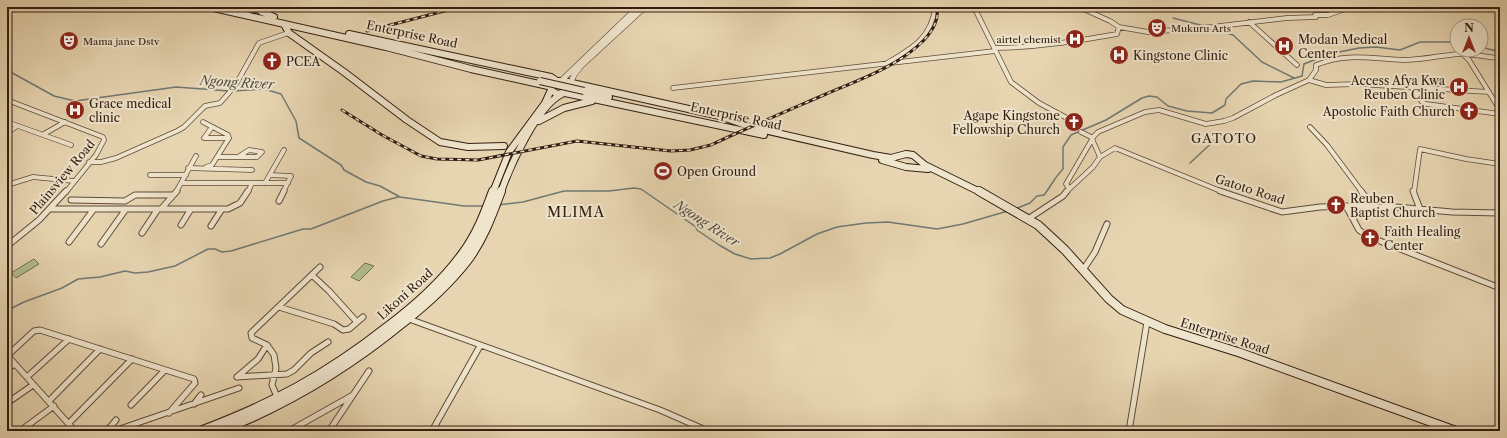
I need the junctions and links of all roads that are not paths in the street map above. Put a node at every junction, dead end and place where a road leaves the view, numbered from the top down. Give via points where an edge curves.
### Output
1 (209, 7) edge
2 (226, 7) edge
3 (267, 7) edge
4 (638, 7) edge
5 (644, 7) edge
6 (935, 7) edge
7 (974, 7) edge
8 (1079, 7) edge
9 (1356, 7) edge
10 (256, 11) edge
11 (1249, 22) junction
12 (284, 24) junction
13 (1119, 27) junction
14 (288, 32) junction
15 (994, 50) junction
16 (440, 52) junction
17 (1449, 56) edge
18 (1489, 57) edge
19 (1468, 58) edge
20 (1500, 58) edge
21 (432, 59) junction
22 (886, 64) junction
23 (1297, 66) dead end
24 (1309, 80) junction
25 (560, 81) junction
26 (572, 82) junction
27 (673, 88) dead end
28 (1412, 88) junction
29 (550, 91) junction
30 (1489, 92) junction
31 (564, 94) junction
32 (556, 98) junction
33 (7, 100) edge
34 (608, 102) junction
35 (1500, 110) edge
36 (1500, 114) edge
37 (720, 116) junction
38 (7, 122) edge
39 (65, 122) junction
40 (203, 122) dead end
41 (536, 123) junction
42 (712, 123) junction
43 (18, 126) junction
44 (212, 127) junction
45 (1310, 127) dead end
46 (1074, 129) dead end
47 (7, 132) edge
48 (1081, 132) dead end
49 (44, 134) junction
50 (229, 138) junction
51 (1092, 139) junction
52 (525, 140) junction
53 (71, 145) dead end
54 (513, 146) junction
55 (284, 150) dead end
56 (518, 150) junction
57 (196, 156) dead end
58 (900, 156) junction
59 (217, 157) junction
60 (238, 157) dead end
61 (1100, 157) junction
62 (918, 160) junction
63 (89, 162) junction
64 (1500, 164) edge
65 (902, 165) junction
66 (206, 167) junction
67 (914, 167) junction
68 (188, 168) junction
69 (252, 170) dead end
70 (936, 171) junction
71 (150, 175) dead end
72 (186, 175) junction
73 (270, 175) junction
74 (74, 181) junction
75 (182, 183) junction
76 (252, 183) junction
77 (265, 183) junction
78 (288, 183) junction
79 (7, 185) edge
80 (1069, 188) junction
81 (173, 195) junction
82 (71, 200) dead end
83 (279, 200) dead end
84 (117, 201) junction
85 (1346, 206) junction
86 (1373, 207) junction
87 (112, 208) junction
88 (51, 209) junction
89 (94, 209) junction
90 (126, 209) junction
91 (159, 209) junction
92 (191, 209) junction
93 (222, 209) junction
94 (1420, 209) junction
95 (1500, 213) edge
96 (1028, 219) junction
97 (1107, 224) dead end
98 (181, 225) dead end
99 (211, 226) dead end
100 (142, 234) dead end
101 (69, 242) dead end
102 (101, 244) dead end
103 (7, 246) edge
104 (320, 267) dead end
105 (1083, 270) junction
106 (312, 275) junction
107 (1500, 288) edge
108 (279, 307) junction
109 (363, 317) dead end
110 (409, 319) junction
111 (358, 322) junction
112 (1147, 322) junction
113 (68, 339) junction
114 (328, 342) dead end
115 (267, 345) junction
116 (480, 346) junction
117 (100, 349) junction
118 (7, 355) edge
119 (132, 359) junction
120 (15, 364) junction
121 (7, 369) edge
122 (165, 370) junction
123 (369, 371) dead end
124 (274, 375) junction
125 (27, 377) junction
126 (33, 385) junction
127 (239, 388) dead end
128 (201, 395) dead end
129 (353, 395) junction
130 (278, 398) junction
131 (49, 401) junction
132 (7, 403) edge
133 (194, 404) junction
134 (131, 405) dead end
135 (54, 406) junction
136 (169, 413) junction
137 (116, 420) dead end
138 (69, 423) junction
139 (238, 428) edge
140 (72, 430) edge
141 (20, 431) edge
142 (107, 431) edge
143 (115, 431) edge
144 (200, 431) edge
145 (220, 431) edge
146 (289, 431) edge
147 (329, 431) edge
148 (432, 431) edge
149 (708, 431) edge
150 (1129, 431) edge
151 (1456, 431) edge

1 - 10 main road, Enterprise Road
2 - 10 main road, Enterprise Road
3 - 10 street
4 - 25 street
5 - 26 street via 582,65
6 - 22 street via 934,19 925,36
7 - 15 street
8 - 13 street
9 - 11 street via 1328,15 1315,15 1316,17
10 - 12 main road, Enterprise Road
10 - 16 main road, Enterprise Road via 293,22
11 - 13 street via 1209,28 1148,32
11 - 23 street
12 - 14 main road
12 - 21 main road, Enterprise Road
13 - 15 street via 1118,34 1110,36
14 - 54 main road via 440,142 464,147
14 - 63 street via 259,43 229,94 220,103 205,106 184,127 116,158
15 - 22 street
15 - 46 street via 1016,88 1078,124
16 - 25 main road, Enterprise Road
16 - 37 main road, bridge via 447,57 699,114
17 - 24 street via 1405,60 1336,58 1316,65 1316,70
18 - 20 street
19 - 30 street
21 - 29 main road, Enterprise Road via 543,84
21 - 42 main road, bridge via 444,59 696,117
22 - 27 street
24 - 28 street via 1326,85 1358,84
24 - 51 street via 1224,121 1206,124 1160,110 1145,112 1098,132
25 - 26 main road, Enterprise Road
25 - 29 main road, Likoni Road via 553,83
26 - 31 main road via 572,89
26 - 37 main road, Enterprise Road
28 - 30 street
28 - 36 street via 1426,104
29 - 31 main road, Enterprise Road
29 - 32 main road
29 - 54 main road, Likoni Road
30 - 35 street
31 - 32 main road, Likoni Road
31 - 34 main road, Enterprise Road
32 - 41 main road, Likoni Road
33 - 39 street, Plainsview Road
34 - 41 main road via 582,102 568,106
34 - 42 main road, Enterprise Road
37 - 58 main road, Enterprise Road via 751,127 846,149 888,158
38 - 43 street
39 - 49 street
39 - 63 street, Plainsview Road via 103,137 104,142
40 - 44 street
41 - 52 main road, Likoni Road
42 - 65 main road, Enterprise Road
43 - 47 street
43 - 49 street
44 - 50 street via 229,135
44 - 50 street via 204,138
45 - 86 street via 1327,145
48 - 51 street
49 - 53 street
50 - 59 street
51 - 61 street
51 - 80 street via 1066,184
52 - 54 main road
52 - 56 main road, Likoni Road
54 - 56 main road
54 - 130 main road, Likoni Road via 478,228 461,255 438,282 379,334 335,366
55 - 73 street
56 - 110 main road, Likoni Road via 494,210 468,259 446,285
57 - 68 street
58 - 62 main road via 910,154
58 - 65 main road via 898,161
59 - 60 street
59 - 66 street
61 - 80 street, Gatoto Road via 1093,167
61 - 85 street, Gatoto Road via 1116,148 1221,191 1282,212
62 - 67 main road
62 - 70 main road
63 - 74 street, Plainsview Road
64 - 94 street via 1420,149 1418,173 1413,189
65 - 67 main road
66 - 68 street
66 - 69 street
67 - 70 main road
68 - 72 street
70 - 96 main road, Enterprise Road via 967,184
71 - 72 street
72 - 75 street
73 - 77 street
73 - 78 street via 290,175
74 - 79 street via 36,176
74 - 88 street, Plainsview Road
75 - 76 street
75 - 81 street
76 - 77 street
76 - 93 street via 240,204
77 - 78 street
78 - 83 street
80 - 96 street, Gatoto Road via 1063,196
81 - 84 street via 136,195 127,200
81 - 91 street
82 - 84 street
84 - 87 street
85 - 86 street, Gatoto Road
85 - 107 street via 1359,230 1367,236
86 - 94 street, Gatoto Road
87 - 89 street
87 - 90 street
88 - 89 street
88 - 103 street, Plainsview Road via 34,226
89 - 101 street
90 - 91 street
90 - 102 street
91 - 92 street
91 - 100 street
92 - 93 street
92 - 98 street
93 - 99 street
94 - 95 street, Gatoto Road
96 - 105 main road, Enterprise Road via 1049,234
97 - 105 street via 1095,252
104 - 106 street
105 - 112 main road, Enterprise Road via 1122,310
106 - 108 street
106 - 111 street
108 - 111 street via 330,323 343,330
108 - 115 street via 251,333 252,338
109 - 111 street
110 - 116 street
110 - 139 main road, Likoni Road via 360,357 315,386
112 - 150 street
112 - 151 main road, Enterprise Road
113 - 117 street
113 - 118 street via 36,330
113 - 125 street
114 - 124 street via 290,372
115 - 124 street via 275,358
115 - 124 street via 260,357 237,377
116 - 148 street
116 - 149 street via 660,410
117 - 119 street
117 - 131 street
118 - 120 street
119 - 122 street
119 - 138 street
120 - 121 street
120 - 125 street
122 - 134 street
122 - 136 street via 195,381
123 - 129 street
124 - 130 street via 272,386
125 - 126 street
126 - 131 street
126 - 132 street
127 - 133 street
128 - 133 street
129 - 146 street
129 - 147 street
130 - 144 main road, Likoni Road via 236,418
131 - 135 street
133 - 136 street
135 - 138 street
135 - 141 street
136 - 143 street
137 - 142 street
138 - 140 street
139 - 145 main road, Likoni Road

